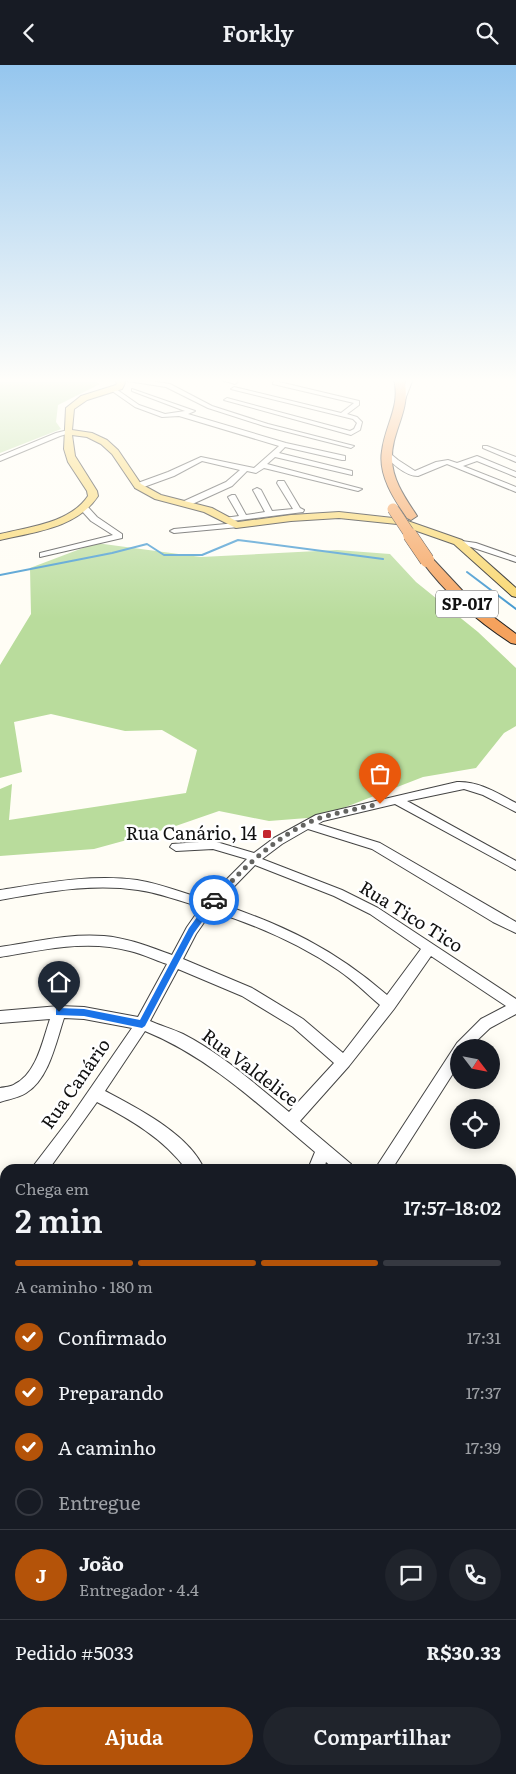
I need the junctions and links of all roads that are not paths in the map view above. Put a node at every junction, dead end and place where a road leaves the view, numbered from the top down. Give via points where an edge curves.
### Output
1 (72, 459) edge
2 (120, 459) edge
3 (268, 459) edge
4 (292, 459) edge
5 (387, 459) edge
6 (394, 459) edge
7 (472, 459) edge
8 (477, 459) edge
9 (454, 464) junction
10 (262, 465) junction
11 (403, 467) junction
12 (245, 469) junction
13 (256, 471) junction
14 (389, 472) junction
15 (349, 473) dead end
16 (516, 475) edge
17 (138, 486) junction
18 (358, 489) dead end
19 (257, 490) dead end
20 (516, 490) edge
21 (232, 497) dead end
22 (185, 504) junction
23 (391, 505) dead end
24 (84, 508) junction
25 (270, 514) junction
26 (412, 516) joint
27 (240, 522) junction
28 (174, 531) dead end
29 (0, 537) edge
30 (458, 542) junction
31 (488, 551) junction
32 (43, 555) dead end
33 (472, 555) junction
34 (433, 559) junction
35 (516, 560) edge
36 (516, 594) edge
37 (516, 626) edge
38 (516, 640) edge
39 (396, 800) junction
40 (516, 808) edge
41 (307, 825) junction
42 (176, 847) dead end
43 (255, 859) junction
44 (516, 866) edge
45 (0, 895) edge
46 (210, 905) junction
47 (516, 928) edge
48 (429, 948) junction
49 (0, 952) edge
50 (174, 962) junction
51 (389, 1005) junction
52 (516, 1007) edge
53 (59, 1012) junction
54 (0, 1017) edge
55 (142, 1024) junction
56 (469, 1039) edge
57 (344, 1062) junction
58 (450, 1066) edge
59 (96, 1093) junction
60 (0, 1095) edge
61 (290, 1122) junction
62 (323, 1151) junction
63 (43, 1164) edge
64 (191, 1164) edge
65 (318, 1164) edge
66 (340, 1164) edge
67 (386, 1164) edge

1 - 24 main road via 93,493 92,501
2 - 17 main road
3 - 10 street
4 - 15 street
5 - 14 highway, SP-017
6 - 11 street
7 - 9 street
8 - 16 street
9 - 11 street via 443,462 415,474
9 - 20 street
10 - 13 street
10 - 18 street
11 - 14 street
12 - 13 street
12 - 17 street via 201,459
12 - 22 street via 229,484
13 - 25 street via 280,480 299,510
14 - 26 highway, SP-017 via 395,491
17 - 22 main road via 158,497
19 - 25 street
21 - 27 street
22 - 27 main road
23 - 34 highway, SP-017, bridge
24 - 29 main road via 59,521
24 - 32 street via 94,519 119,535
25 - 27 street
26 - 34 highway, SP-017
27 - 28 street
27 - 30 main road via 339,515 398,521
30 - 31 street
30 - 33 main road
31 - 33 main road
31 - 35 street
33 - 36 main road
34 - 37 highway, SP-017
34 - 38 highway, SP-017 via 445,583 482,616
39 - 40 street, Rua Canário via 461,785
39 - 41 street, Rua Canário via 320,818
39 - 44 street
41 - 43 street, Rua Canário
41 - 47 street via 376,846
42 - 43 street, Rua Tico Tico via 213,845
43 - 46 street, Rua Canário
43 - 48 street, Rua Tico Tico via 354,901
45 - 46 street via 97,882 160,890
46 - 50 street, Rua Canário
46 - 51 street via 258,922 330,958
48 - 51 street
48 - 52 street, Rua Tico Tico
49 - 50 street via 78,940 106,941 132,946
50 - 55 street, Rua Canário
50 - 57 street via 208,974 272,1007 298,1023
51 - 57 street
52 - 56 street via 491,1018
53 - 54 street, Rua Valdelice
53 - 55 street, Rua Valdelice via 84,1013
53 - 60 street via 40,1065 30,1080 22,1088
55 - 59 street, Rua Canário
55 - 61 street, Rua Valdelice via 177,1038 206,1055
57 - 61 street
58 - 67 street
59 - 63 street, Rua Canário
59 - 64 street via 141,1118
61 - 62 street, Rua Valdelice
62 - 65 street
62 - 66 street, Rua Valdelice

